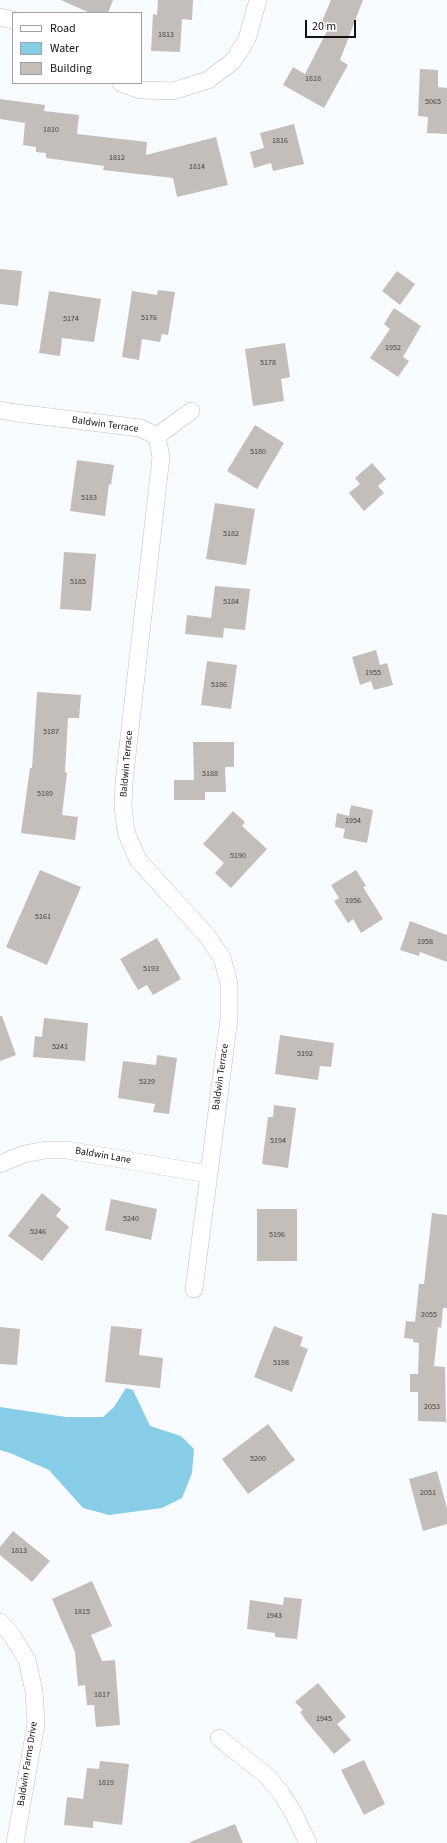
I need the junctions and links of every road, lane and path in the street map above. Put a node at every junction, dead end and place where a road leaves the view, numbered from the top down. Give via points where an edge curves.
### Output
1 (258, 0) edge
2 (0, 17) edge
3 (12, 20) edge
4 (124, 84) edge
5 (0, 410) edge
6 (191, 411) dead end
7 (156, 436) junction
8 (0, 1164) edge
9 (208, 1174) junction
10 (194, 1289) dead end
11 (0, 1622) edge
12 (219, 1738) dead end
13 (15, 1843) edge
14 (308, 1843) edge

1 - 4 street via 248,39 233,61 208,80 173,91 140,90
2 - 3 street
5 - 7 street, Baldwin Terrace via 140,428
6 - 7 street
7 - 9 street, Baldwin Terrace via 161,456 124,782 124,807 126,832 138,860 208,937 222,958 229,983 229,1019
8 - 9 street, Baldwin Lane via 24,1154 67,1150
9 - 10 street, Baldwin Terrace
11 - 13 street, Baldwin Farms Drive via 11,1634 27,1660 34,1691 36,1724
12 - 14 street via 267,1776 294,1814

